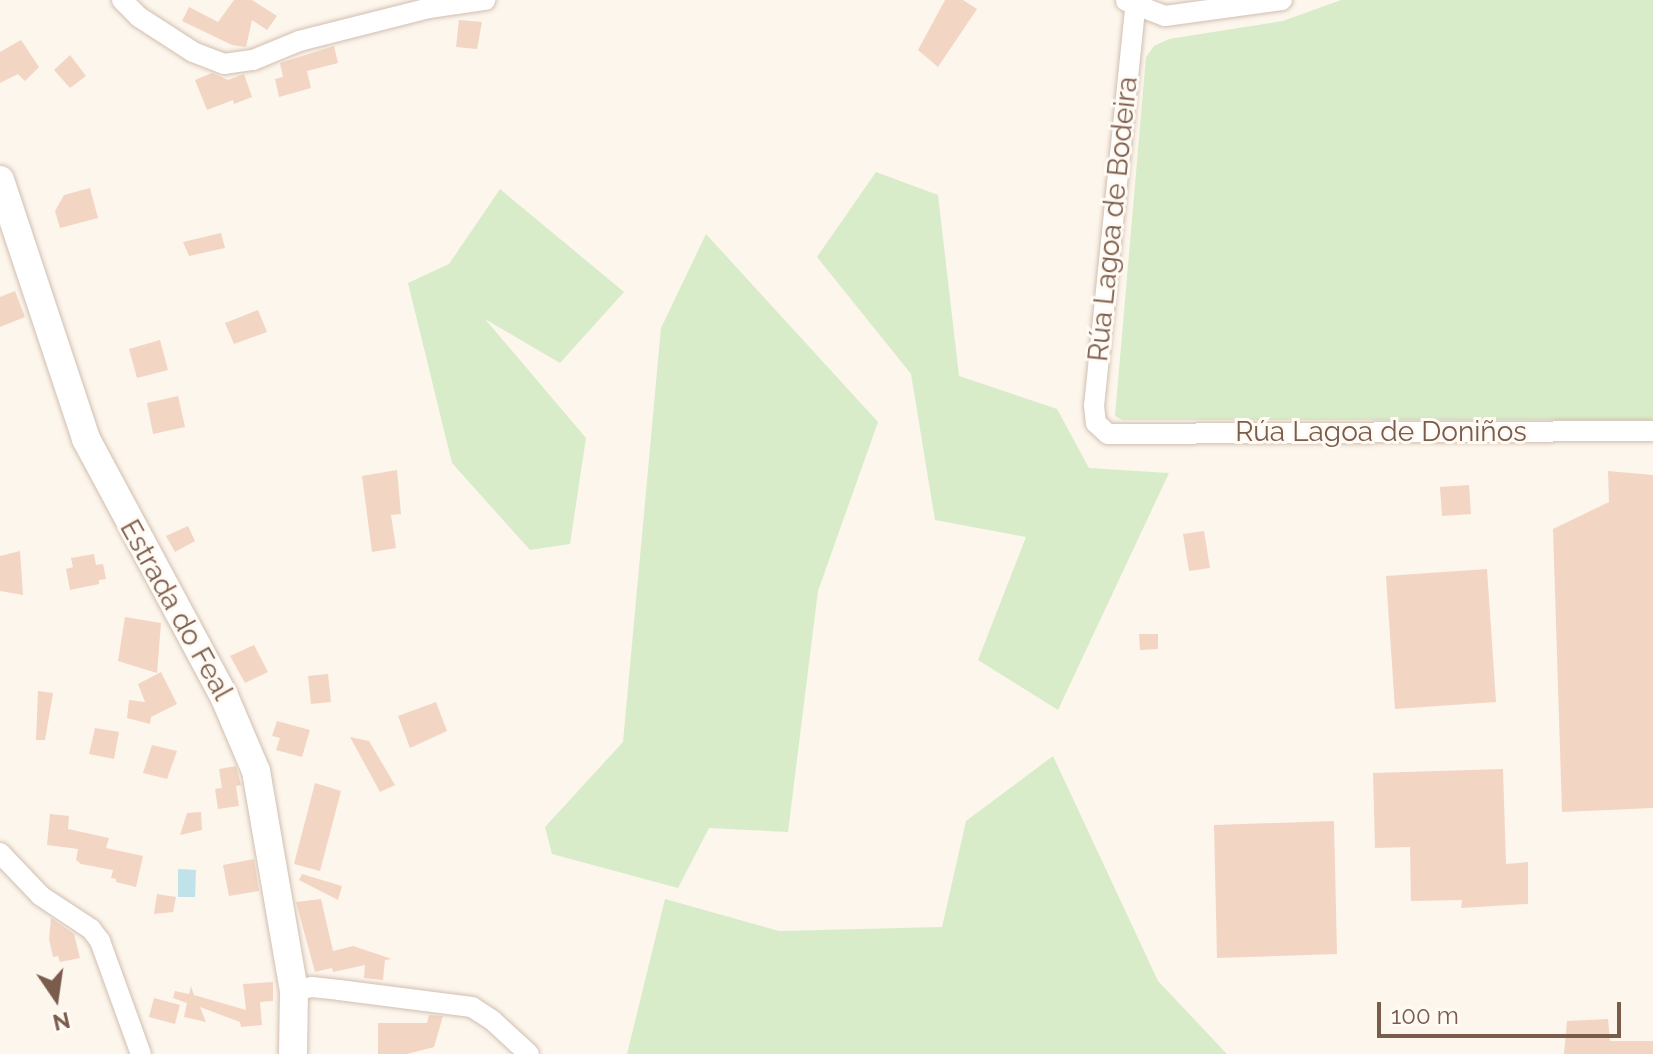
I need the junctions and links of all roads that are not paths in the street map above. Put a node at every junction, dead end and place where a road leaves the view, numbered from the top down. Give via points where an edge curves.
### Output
1 (122, 0) edge
2 (485, 0) edge
3 (1282, 0) edge
4 (1132, 1) edge
5 (0, 180) edge
6 (1653, 431) edge
7 (1108, 434) joint
8 (0, 853) edge
9 (294, 991) junction
10 (141, 1054) edge
11 (293, 1054) edge
12 (529, 1054) edge

1 - 2 street via 182,45 224,64 429,8
3 - 4 street via 1165,16
4 - 7 street, Rúa Lagoa de Bodeira via 1094,405 1096,423
5 - 9 main road, Estrada do Feal via 86,439 224,696 256,771
6 - 7 street, Rúa Lagoa de Doniños
8 - 10 street via 41,896 91,929 100,941
9 - 11 main road, Estrada do Feal
9 - 12 street via 326,988 472,1007

